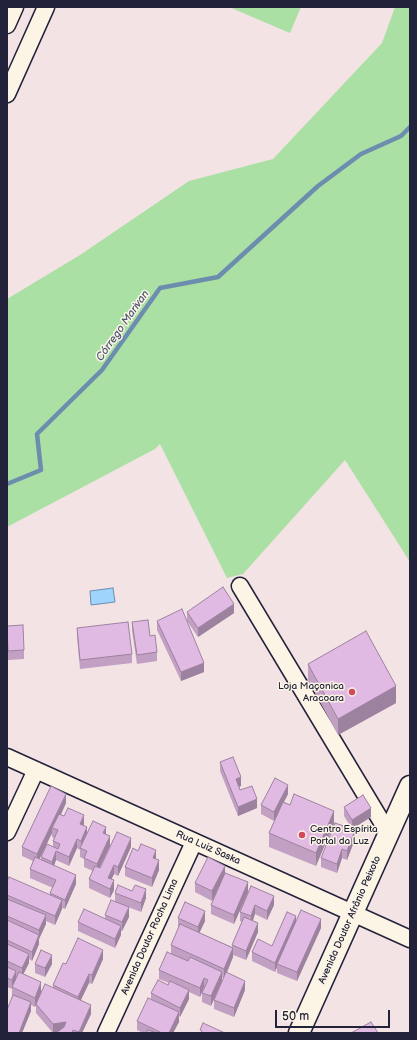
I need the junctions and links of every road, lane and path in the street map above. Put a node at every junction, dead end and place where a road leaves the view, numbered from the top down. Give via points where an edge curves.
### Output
1 (15, 7) edge
2 (46, 7) edge
3 (7, 24) edge
4 (7, 94) edge
5 (240, 586) dead end
6 (7, 757) edge
7 (36, 770) junction
8 (410, 786) edge
9 (7, 832) edge
10 (389, 834) junction
11 (194, 842) junction
12 (353, 913) junction
13 (410, 939) edge
14 (106, 1033) edge
15 (299, 1033) edge

1 - 3 street
2 - 4 street
5 - 10 street
6 - 7 street, Rua Luiz Saska
7 - 9 street
7 - 11 street, Rua Luiz Saska
8 - 10 street, Avenida Doutor Afrânio Peixoto
10 - 12 street, Avenida Doutor Afrânio Peixoto
11 - 12 street, Rua Luiz Saska
11 - 14 street, Avenida Doutor Rocha Lima
12 - 13 street, Rua Luiz Saska
12 - 15 street, Avenida Doutor Afrânio Peixoto

